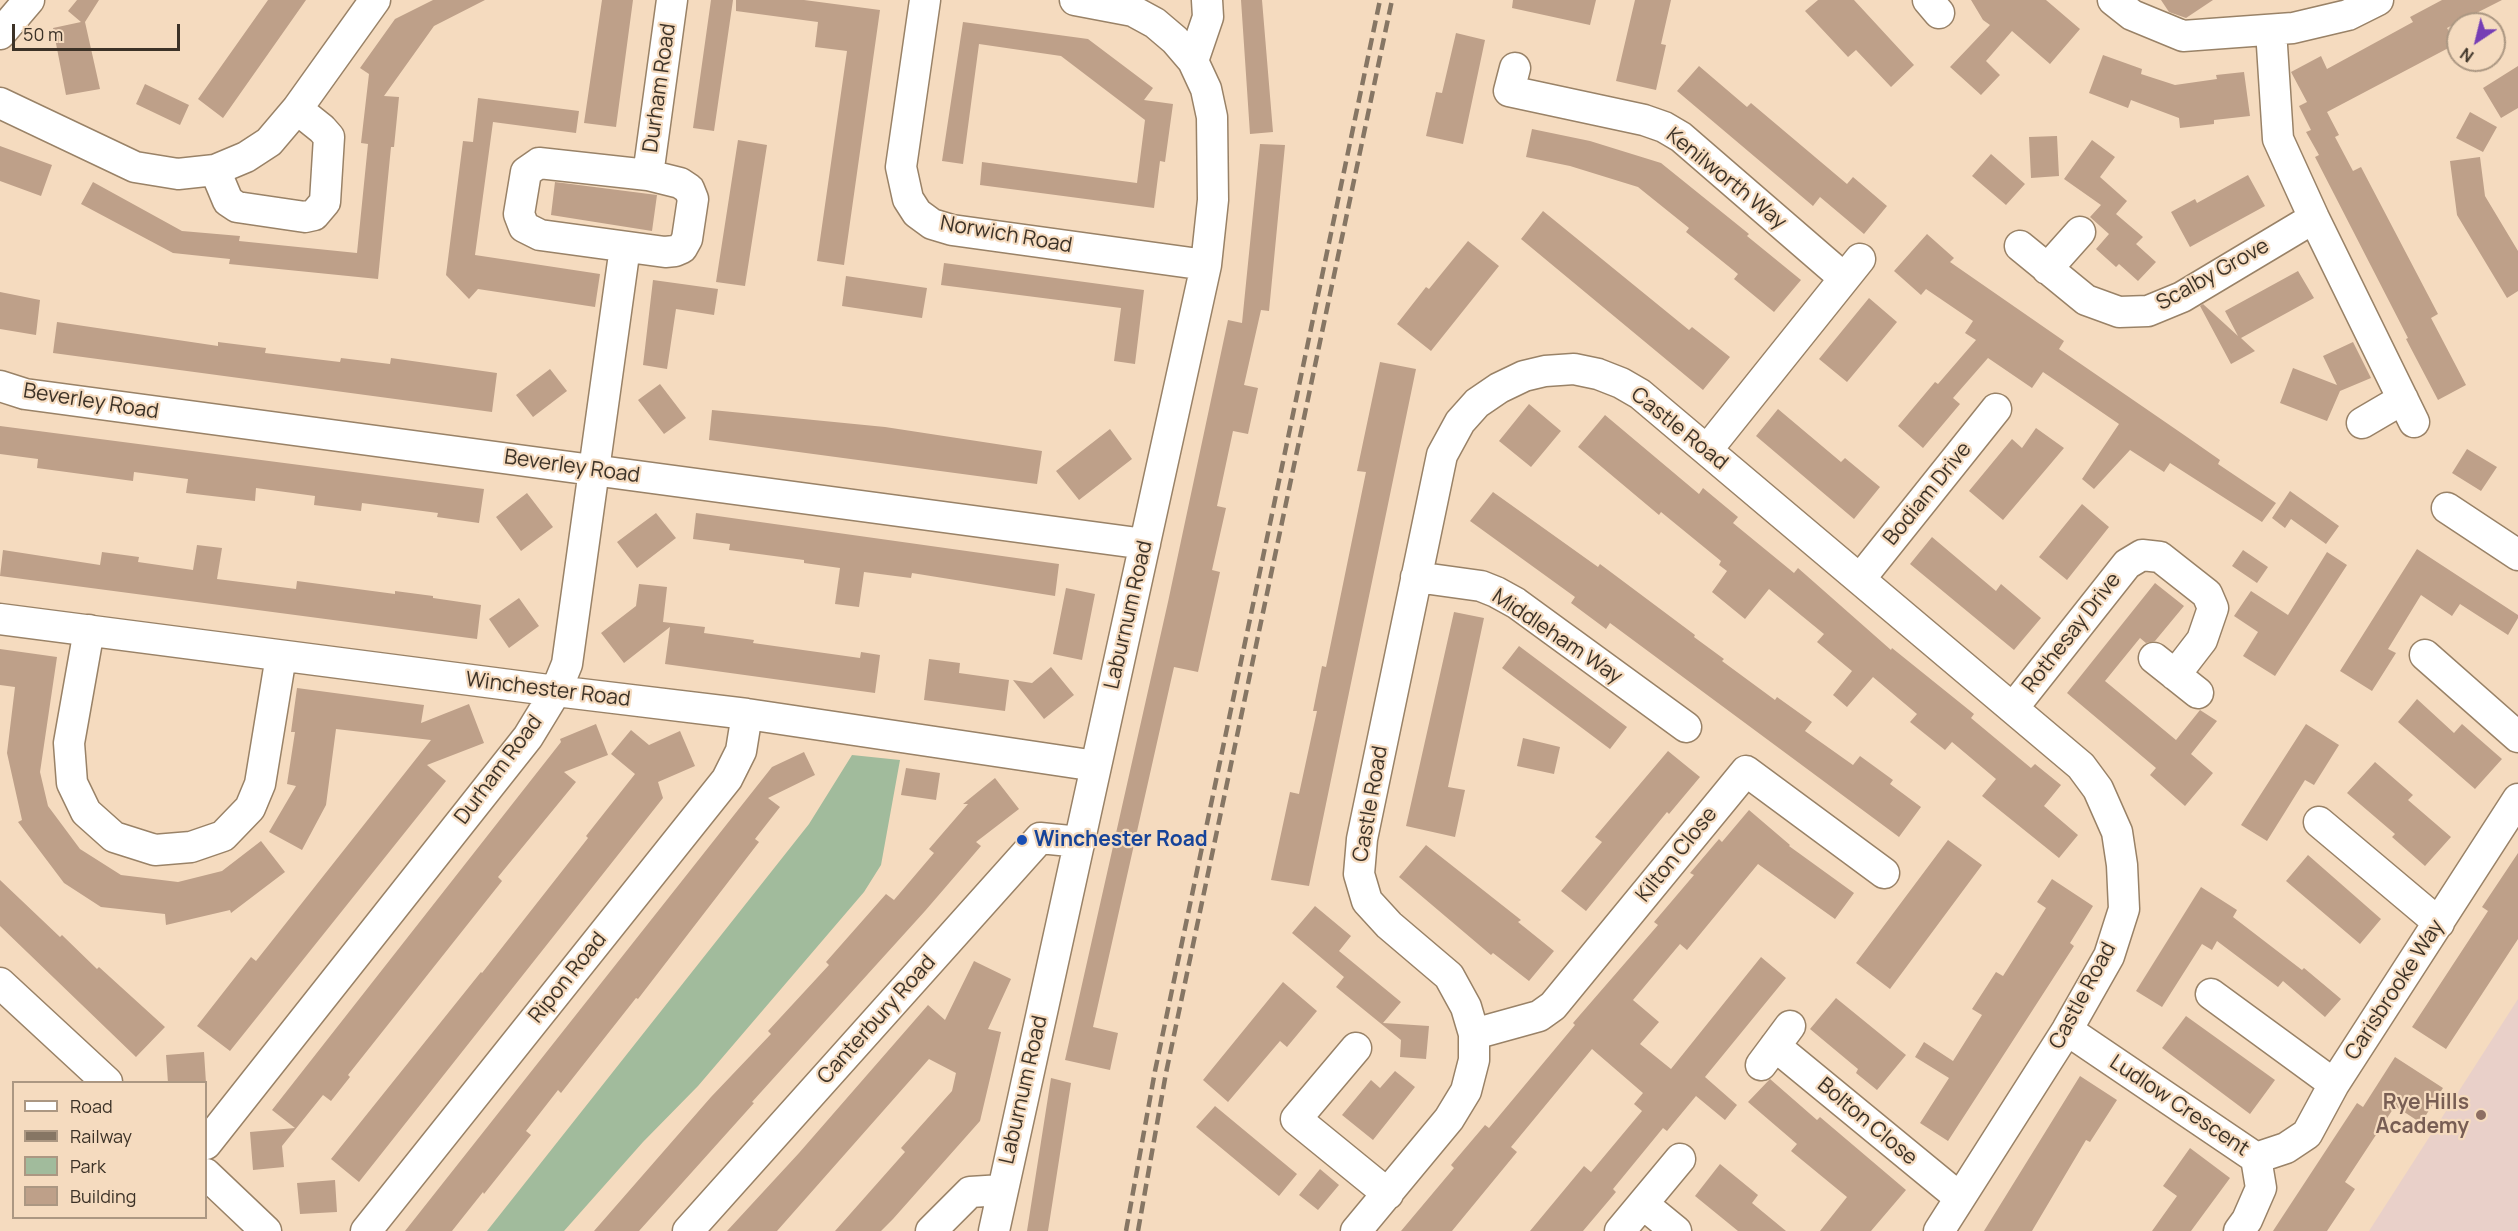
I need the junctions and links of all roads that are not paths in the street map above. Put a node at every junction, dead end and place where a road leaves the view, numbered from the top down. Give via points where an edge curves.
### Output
1 (29, 0) edge
2 (375, 0) edge
3 (672, 0) edge
4 (925, 0) edge
5 (1207, 0) edge
6 (2113, 0) edge
7 (2378, 0) edge
8 (1096, 1) edge
9 (2271, 30) junction
10 (0, 34) edge
11 (1193, 61) junction
12 (1515, 68) dead end
13 (0, 103) edge
14 (297, 109) junction
15 (215, 170) junction
16 (648, 175) junction
17 (2314, 218) junction
18 (2080, 232) dead end
19 (2020, 246) dead end
20 (625, 247) junction
21 (1206, 265) junction
22 (2047, 269) junction
23 (0, 386) edge
24 (1996, 409) dead end
25 (2362, 423) dead end
26 (1707, 450) junction
27 (593, 470) junction
28 (2447, 508) dead end
29 (1145, 544) junction
30 (2518, 555) edge
31 (1416, 577) junction
32 (1860, 579) junction
33 (0, 619) edge
34 (89, 630) junction
35 (2425, 655) dead end
36 (281, 656) junction
37 (2176, 675) dead end
38 (556, 691) junction
39 (2013, 708) junction
40 (747, 714) junction
41 (1686, 727) dead end
42 (2518, 737) edge
43 (1096, 766) junction
44 (2518, 799) edge
45 (2319, 822) dead end
46 (1080, 842) junction
47 (1884, 873) dead end
48 (2439, 923) junction
49 (0, 983) edge
50 (2211, 994) dead end
51 (2067, 1030) junction
52 (1474, 1034) junction
53 (1775, 1046) dead end
54 (1356, 1048) dead end
55 (105, 1081) edge
56 (2334, 1084) junction
57 (207, 1143) edge
58 (2256, 1158) junction
59 (1680, 1159) dead end
60 (207, 1175) edge
61 (1002, 1190) junction
62 (1388, 1194) junction
63 (1960, 1198) junction
64 (1643, 1204) junction
65 (266, 1231) edge
66 (366, 1231) edge
67 (688, 1231) edge
68 (931, 1231) edge
69 (994, 1231) edge
70 (1356, 1231) edge
71 (1620, 1231) edge
72 (1677, 1231) edge
73 (1939, 1231) edge
74 (2238, 1231) edge

1 - 10 street
2 - 14 street
3 - 16 street, Durham Road
4 - 21 street, Norwich Road via 902,167 908,199 917,213 932,224 952,230
5 - 11 street via 1208,17
6 - 9 street via 2132,15 2183,36
7 - 9 street via 2348,15
8 - 11 street, Laburnum Road via 1133,11 1155,23
9 - 17 street via 2278,139
11 - 21 street, Laburnum Road via 1206,89 1212,117 1213,201
12 - 26 street, Kenilworth Way via 1509,91 1644,120 1681,137 1852,269
13 - 15 street via 135,167 178,174
14 - 15 street via 269,142
14 - 15 street via 329,137 325,202 314,215 237,207 228,201
16 - 20 street, Durham Road via 670,179 688,189 693,199 687,239 675,252
16 - 20 street, Durham Road via 539,163 526,172 519,214 524,227 540,235
17 - 22 street, Scalby Grove via 2182,297 2148,311 2119,312 2086,300
17 - 25 street via 2408,411
18 - 22 street
19 - 22 street, Scalby Grove
20 - 27 street, Durham Road
21 - 29 street, Laburnum Road
23 - 27 street, Beverley Road via 25,394
24 - 32 street, Bodiam Drive
26 - 31 street, Castle Road via 1621,383 1574,369 1524,376 1476,403 1442,455
26 - 32 street, Castle Road
27 - 29 street, Beverley Road
27 - 38 street, Durham Road via 567,664
28 - 30 street
29 - 43 street, Laburnum Road
31 - 41 street, Middleham Way via 1481,586 1516,603
31 - 52 street, Castle Road via 1362,839 1359,874 1367,901 1449,976 1466,1007
32 - 39 street, Castle Road
33 - 34 street, Winchester Road
34 - 36 street, Winchester Road
34 - 36 street via 69,744 72,783 86,812 114,837 155,850 190,848 223,836 250,808 260,784
35 - 42 street
36 - 38 street, Winchester Road
37 - 39 street, Rothesay Drive via 2202,640 2213,608 2207,594 2160,557 2142,555 2127,564
38 - 40 street, Winchester Road
38 - 57 street, Durham Road via 528,737
39 - 51 street, Castle Road via 2081,766 2098,789 2116,832 2122,864 2124,909 2109,956
40 - 43 street, Winchester Road
40 - 66 street, Ripon Road via 741,751 726,779
43 - 46 street, Laburnum Road
44 - 48 street, Carisbrooke Way
45 - 48 street
46 - 61 street, Laburnum Road
46 - 67 street, Canterbury Road via 1040,838
47 - 52 street, Kilton Close via 1746,771 1553,1006 1539,1016
48 - 56 street, Carisbrooke Way
49 - 55 street
50 - 56 street
51 - 58 street, Ludlow Crescent
51 - 63 street, Castle Road
52 - 62 street, Castle Road via 1474,1060 1466,1090 1449,1119
53 - 63 street, Bolton Close
54 - 62 street via 1288,1128
56 - 58 street, Carisbrooke Way via 2307,1134 2286,1148
58 - 74 street, Ludlow Crescent via 2261,1188
59 - 64 street
60 - 65 street
61 - 68 street via 970,1192
61 - 69 street, Laburnum Road
62 - 70 street, Castle Road
63 - 73 street, Castle Road
64 - 71 street
64 - 72 street

